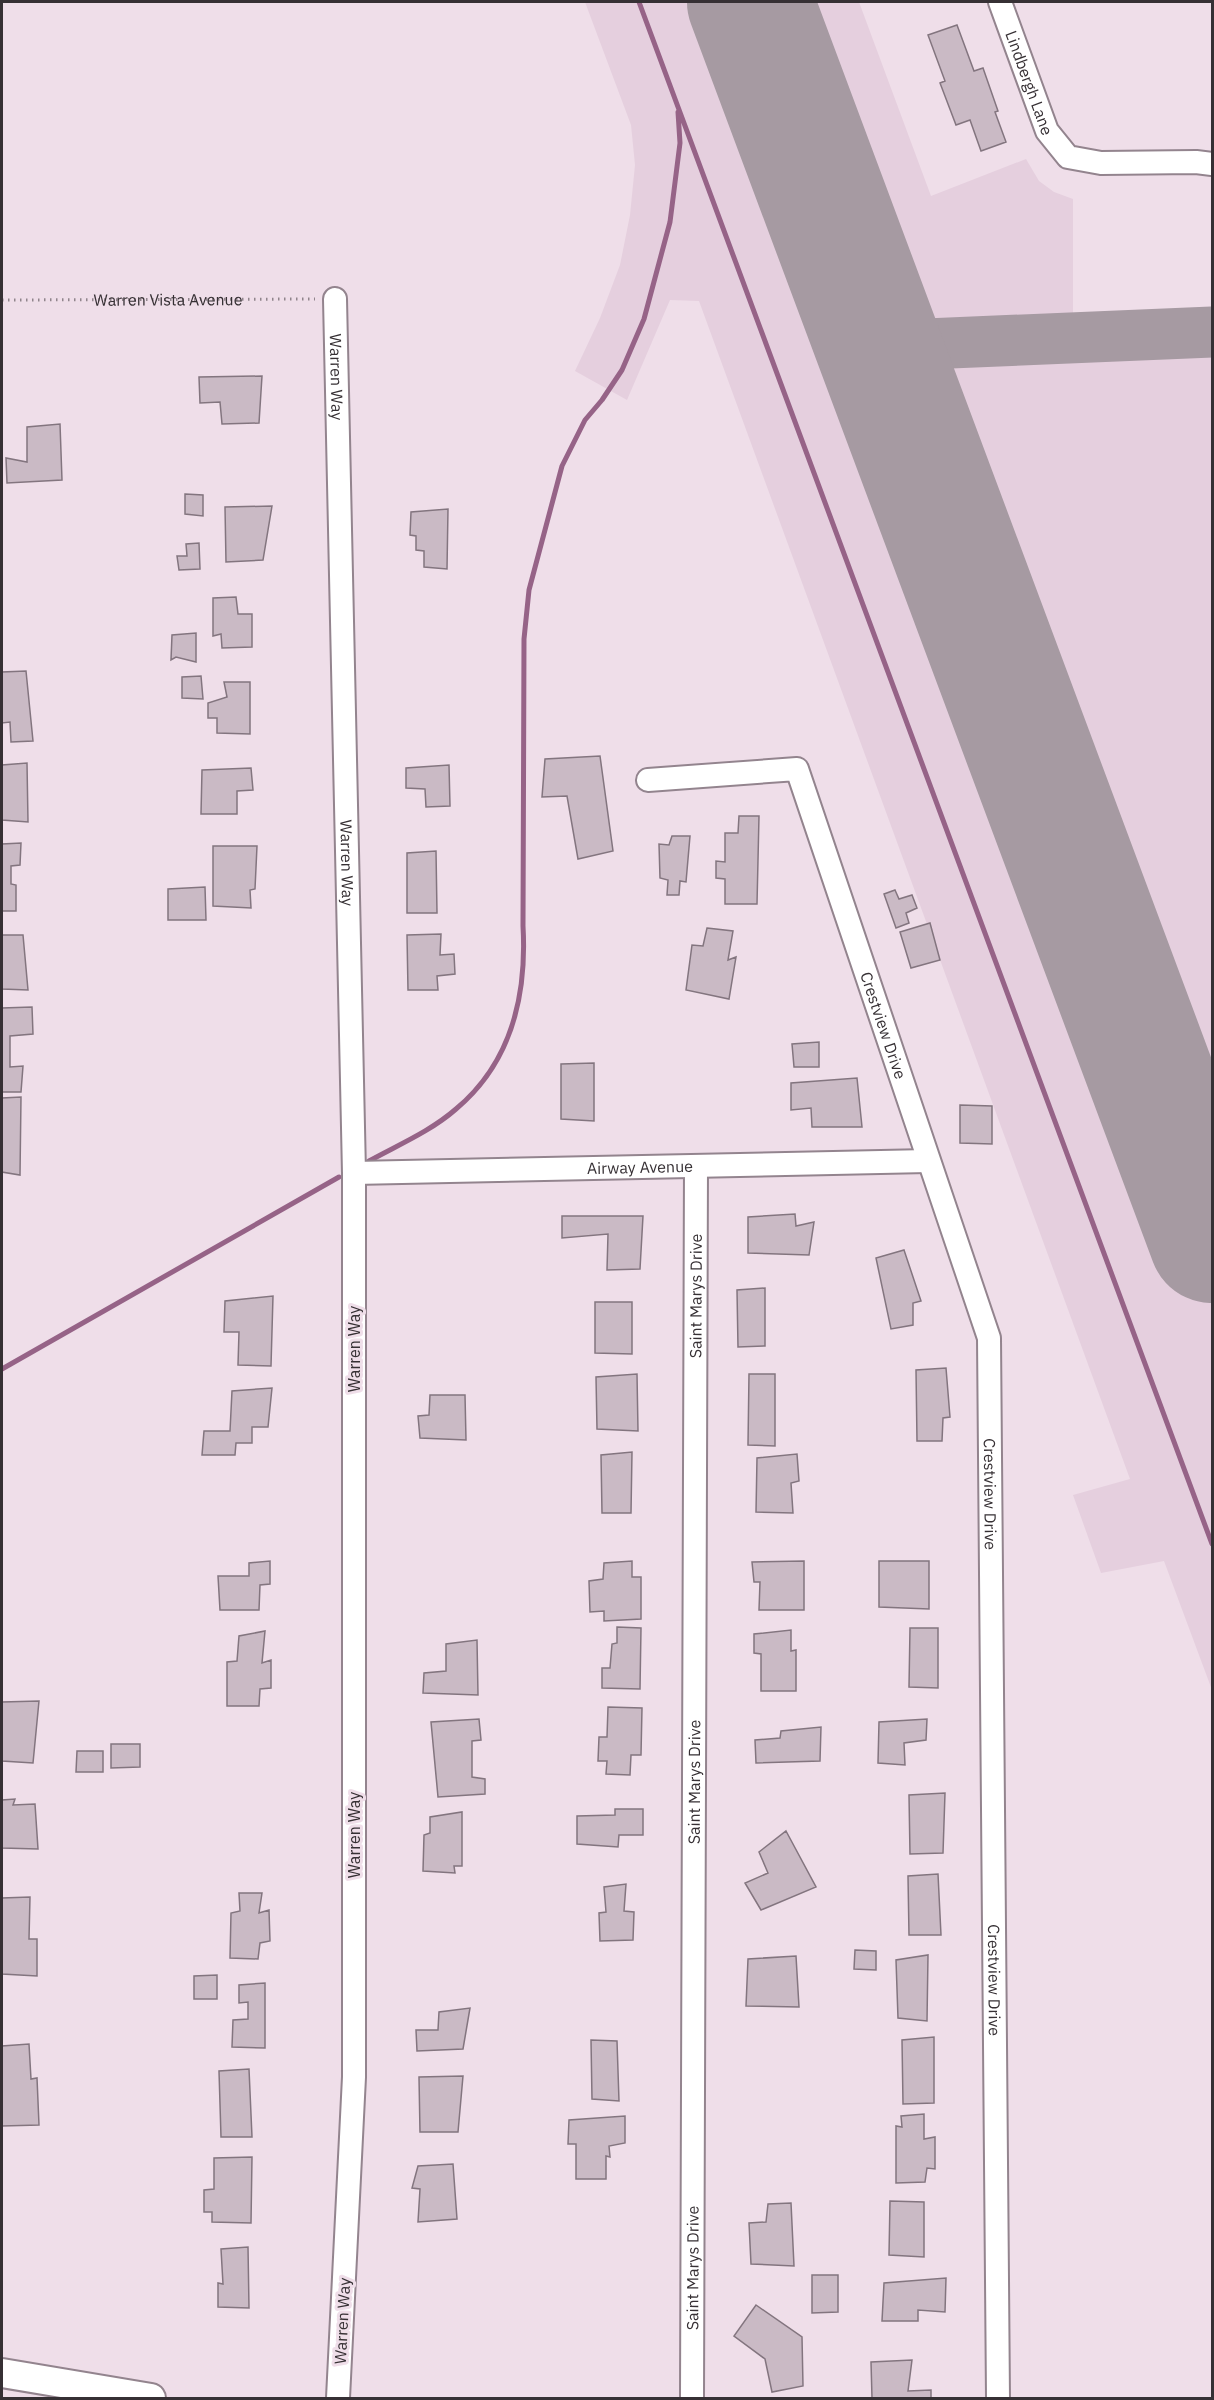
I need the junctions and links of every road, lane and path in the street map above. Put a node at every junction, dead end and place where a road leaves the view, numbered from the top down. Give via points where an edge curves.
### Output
1 (1000, 2) edge
2 (1212, 164) edge
3 (335, 299) joint
4 (2, 300) edge
5 (648, 780) dead end
6 (928, 1161) junction
7 (696, 1166) junction
8 (354, 1173) junction
9 (2, 2373) edge
10 (151, 2398) edge
11 (338, 2398) edge
12 (692, 2398) edge
13 (998, 2398) edge

1 - 2 street, Lindbergh Lane via 1047,131 1068,157 1101,163
3 - 4 path, Warren Vista Avenue
3 - 8 street, Warren Way
5 - 6 street, Crestview Drive via 797,769
6 - 7 street, Airway Avenue
6 - 13 street, Crestview Drive via 989,1338
7 - 8 street, Airway Avenue
7 - 12 street, Saint Marys Drive
8 - 11 street, Warren Way via 354,2077
9 - 10 main road

